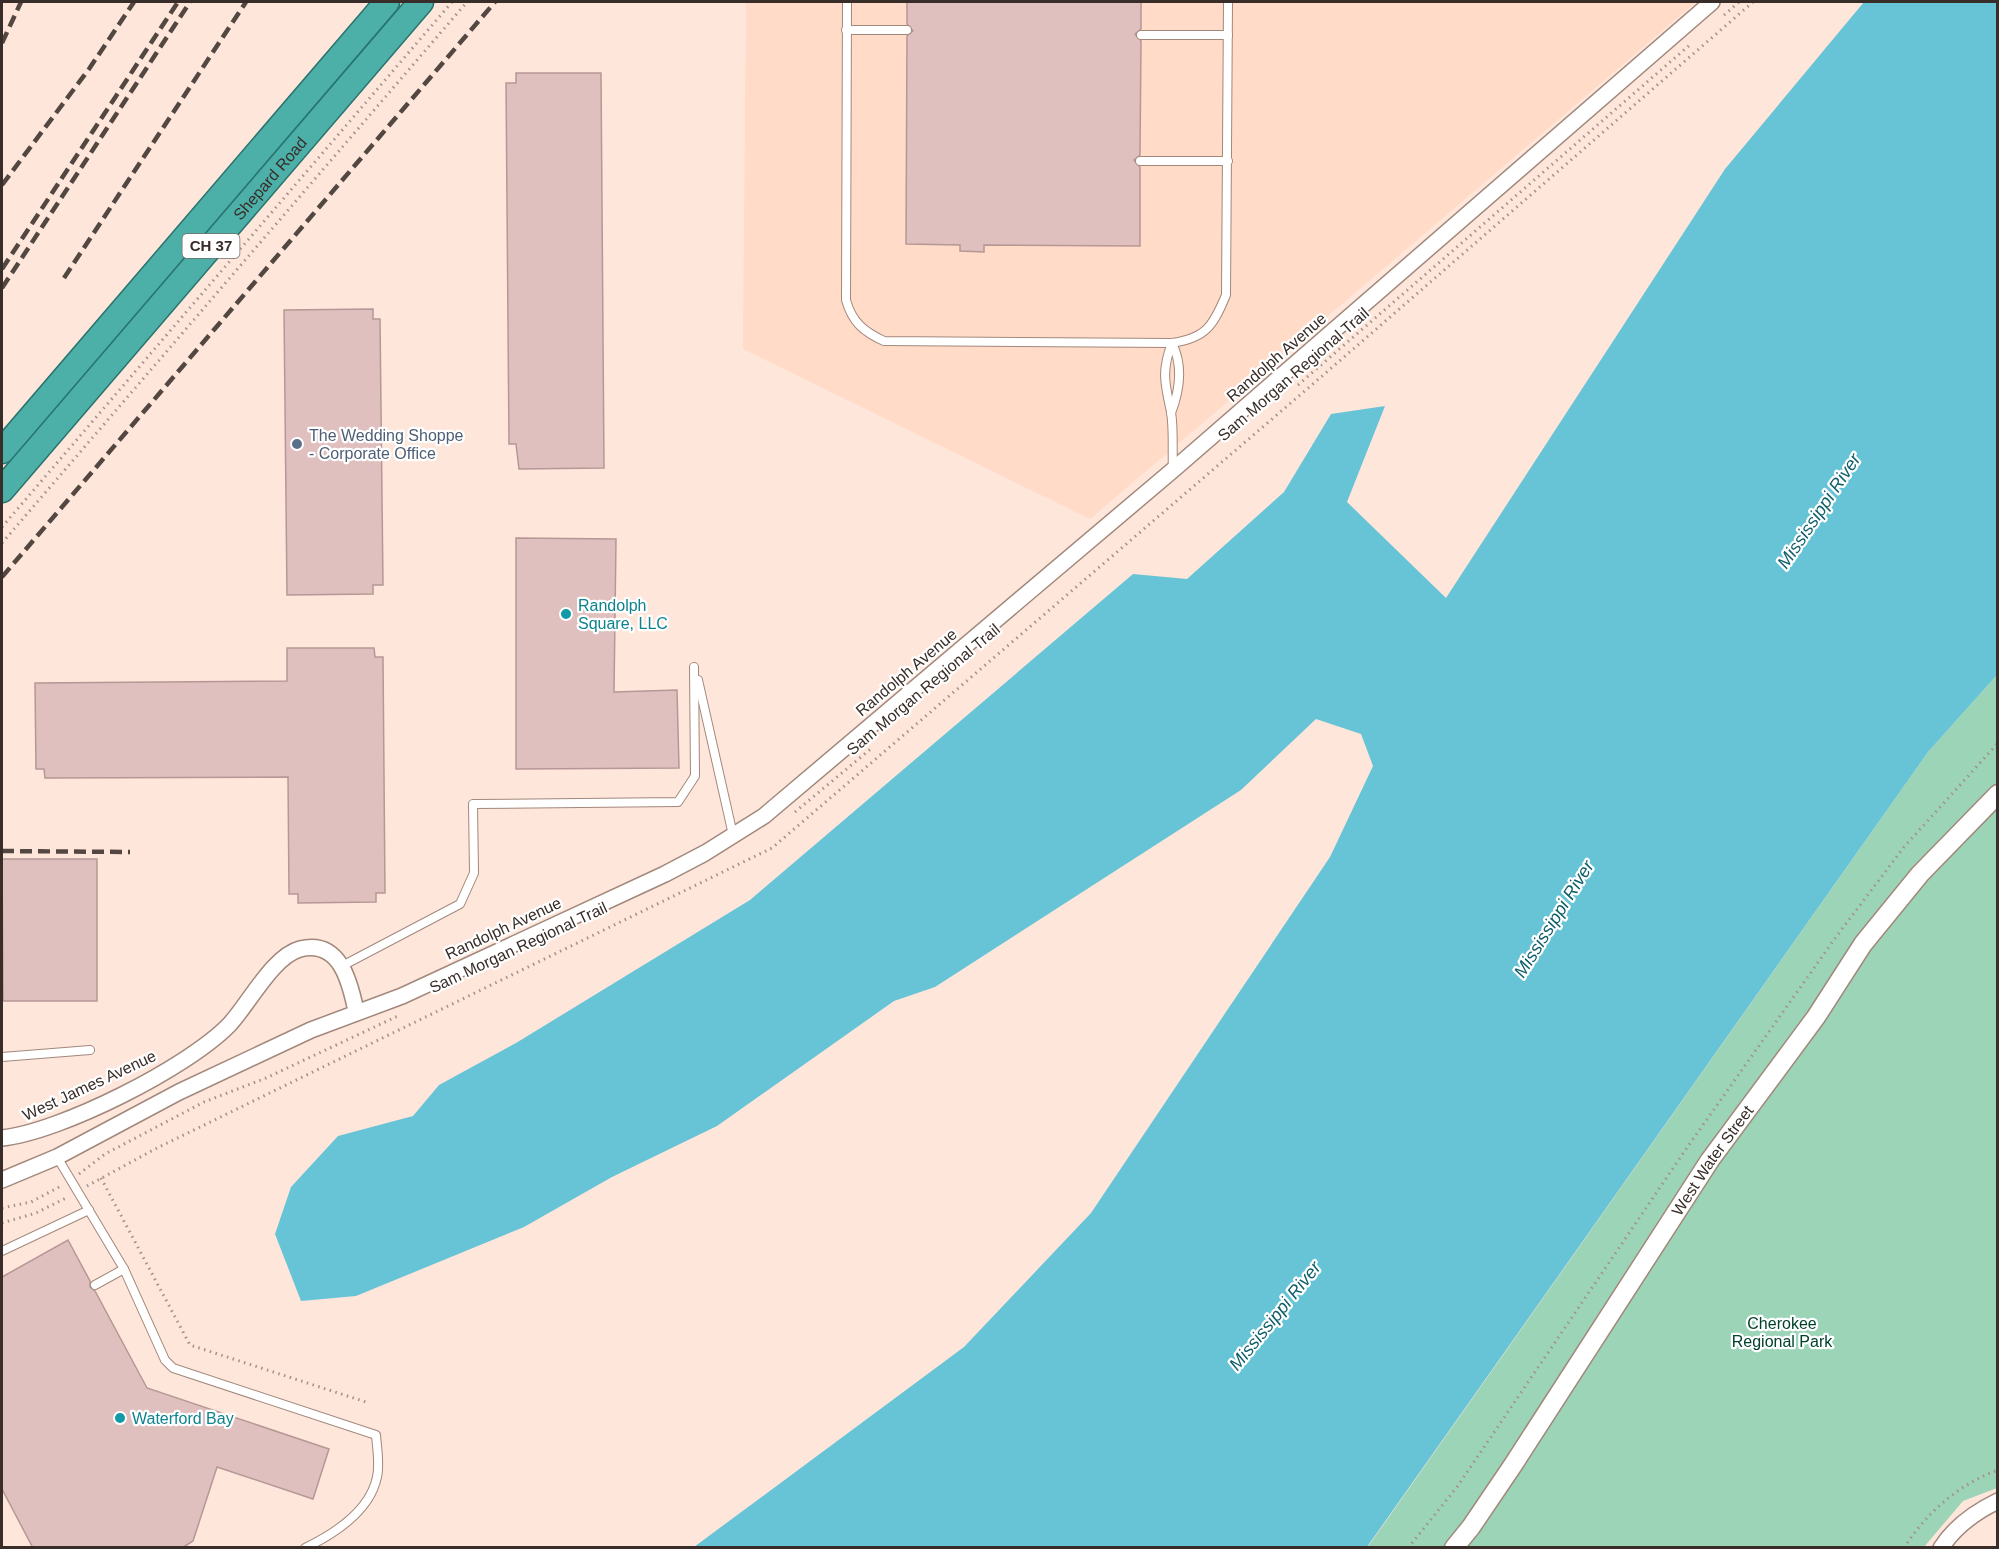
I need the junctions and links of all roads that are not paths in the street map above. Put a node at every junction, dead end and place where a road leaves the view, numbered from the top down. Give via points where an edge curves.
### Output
1 (387, 2) edge
2 (421, 2) edge
3 (846, 2) edge
4 (1228, 2) edge
5 (1712, 2) edge
6 (846, 30) junction
7 (907, 30) dead end
8 (1141, 35) dead end
9 (1228, 35) junction
10 (1140, 162) dead end
11 (1228, 162) junction
12 (1172, 343) junction
13 (1171, 413) junction
14 (2, 451) edge
15 (1173, 470) junction
16 (2, 490) edge
17 (1998, 794) edge
18 (734, 836) junction
19 (342, 966) junction
20 (356, 1011) junction
21 (90, 1050) dead end
22 (2, 1057) edge
23 (2, 1138) edge
24 (57, 1157) junction
25 (2, 1180) edge
26 (89, 1210) junction
27 (2, 1251) edge
28 (124, 1269) junction
29 (95, 1284) dead end
30 (1998, 1501) edge
31 (305, 1548) edge
32 (1454, 1548) edge
33 (1941, 1548) edge

1 - 14 highway, Shepard Road / CH 37
2 - 16 highway, Shepard Road / CH 37
3 - 6 lane
4 - 9 lane
5 - 15 street, Randolph Avenue
6 - 7 lane
6 - 12 lane via 846,300 856,324 884,341
8 - 9 lane
9 - 11 lane
10 - 11 lane
11 - 12 lane via 1226,295 1204,333
12 - 13 lane via 1165,360 1165,394
12 - 13 lane via 1179,358 1178,394
13 - 15 lane
15 - 18 street, Randolph Avenue via 794,792
17 - 32 street, West Water Street via 1920,874 1863,944 1815,1017 1710,1160 1501,1483
18 - 19 lane via 694,667 695,776 678,802 473,804 474,873 460,904
18 - 20 street, Randolph Avenue via 665,874 402,996
19 - 20 street
19 - 23 street, West James Avenue via 319,949 288,954 227,1026 177,1064 48,1128
20 - 24 street, Randolph Avenue via 179,1092
21 - 22 lane
24 - 25 street, Randolph Avenue
24 - 26 lane
26 - 27 lane
26 - 28 lane
28 - 29 lane
28 - 31 lane via 165,1360 173,1368 376,1435 377,1478 368,1498 347,1522
30 - 33 street via 1977,1511

